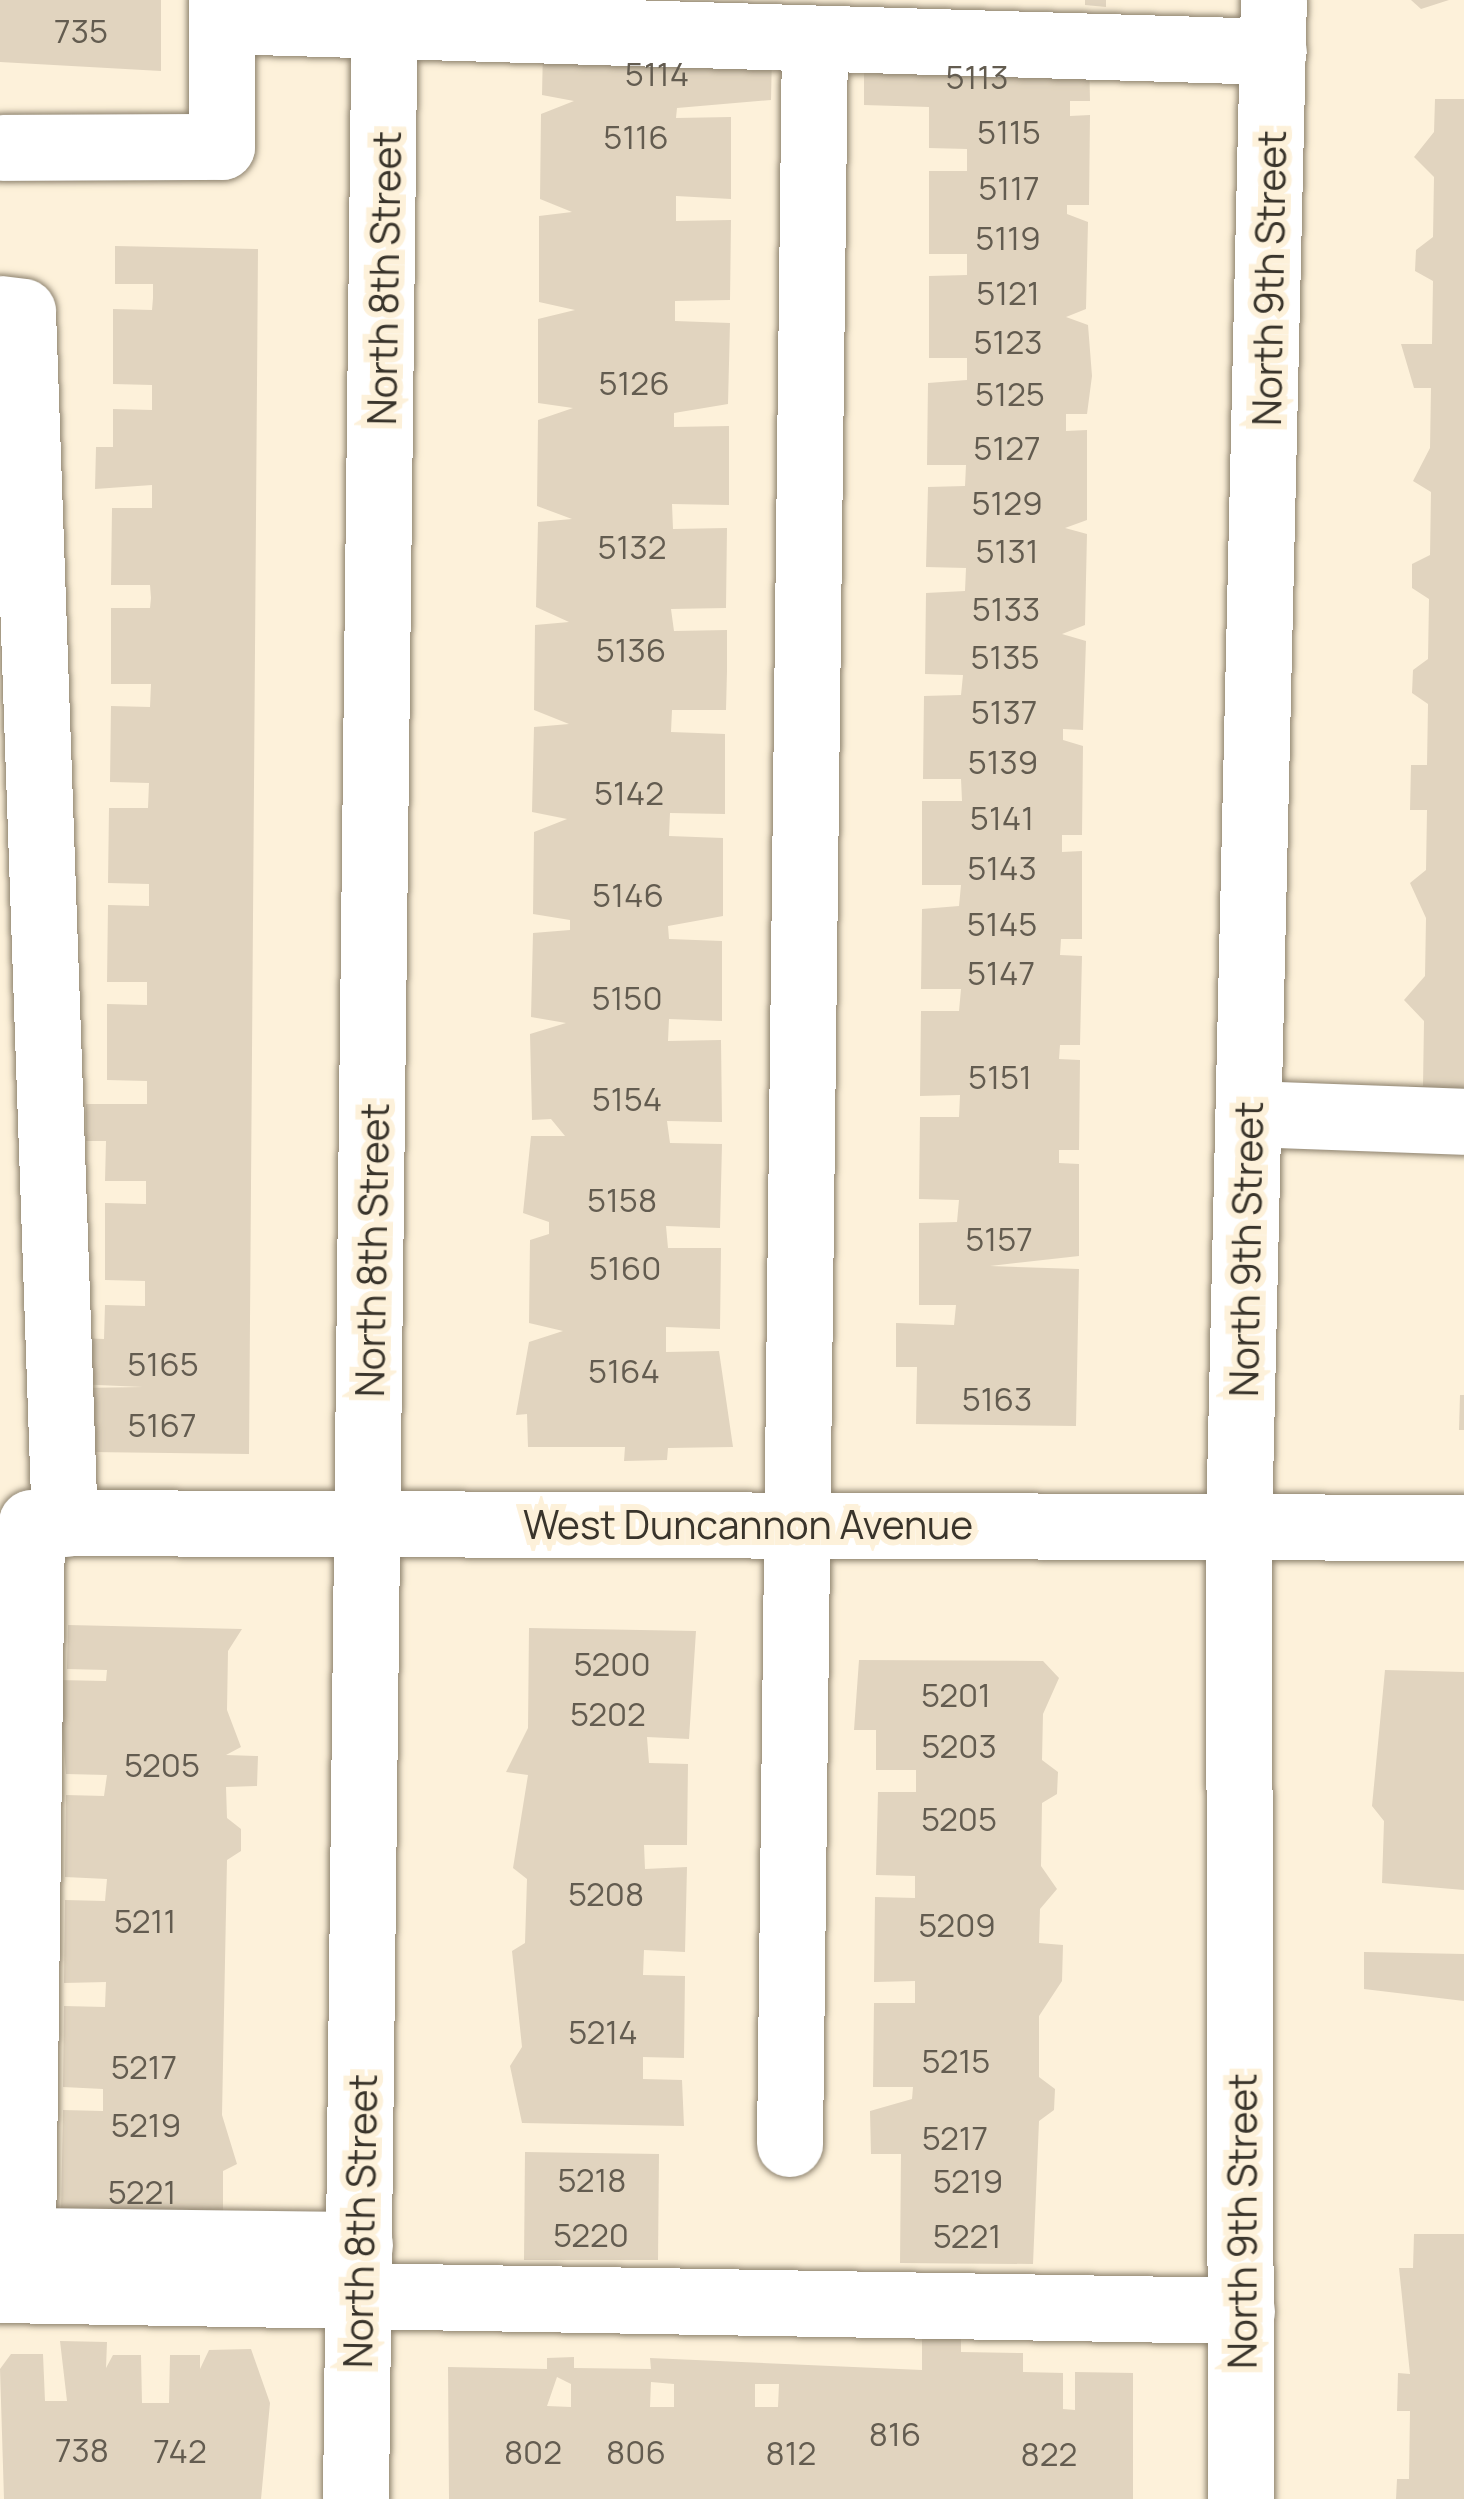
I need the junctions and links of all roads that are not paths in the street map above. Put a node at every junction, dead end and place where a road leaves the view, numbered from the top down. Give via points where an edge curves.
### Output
1 (222, 11) edge
2 (385, 14) edge
3 (1274, 26) edge
4 (815, 40) junction
5 (3, 148) edge
6 (0, 309) edge
7 (1249, 1114) junction
8 (1464, 1122) edge
9 (48, 1524) junction
10 (369, 1524) junction
11 (798, 1524) junction
12 (1239, 1526) junction
13 (1464, 1528) edge
14 (790, 2144) dead end
15 (360, 2270) junction
16 (0, 2290) edge
17 (1243, 2311) junction
18 (356, 2499) edge
19 (1241, 2499) edge

1 - 2 street
1 - 5 street via 223,147
2 - 4 street
2 - 10 street, North 8th Street
3 - 4 street
3 - 7 street, North 9th Street
4 - 11 street
6 - 9 street via 23,312
7 - 8 street
7 - 12 street, North 9th Street
9 - 10 street, West Duncannon Avenue
9 - 15 street via 23,2241
10 - 11 street, West Duncannon Avenue
10 - 15 street, North 8th Street
11 - 12 street, West Duncannon Avenue
11 - 14 street
12 - 13 street, West Duncannon Avenue
12 - 17 street, North 9th Street
15 - 16 street
15 - 17 street
15 - 18 street, North 8th Street
17 - 19 street, North 9th Street

